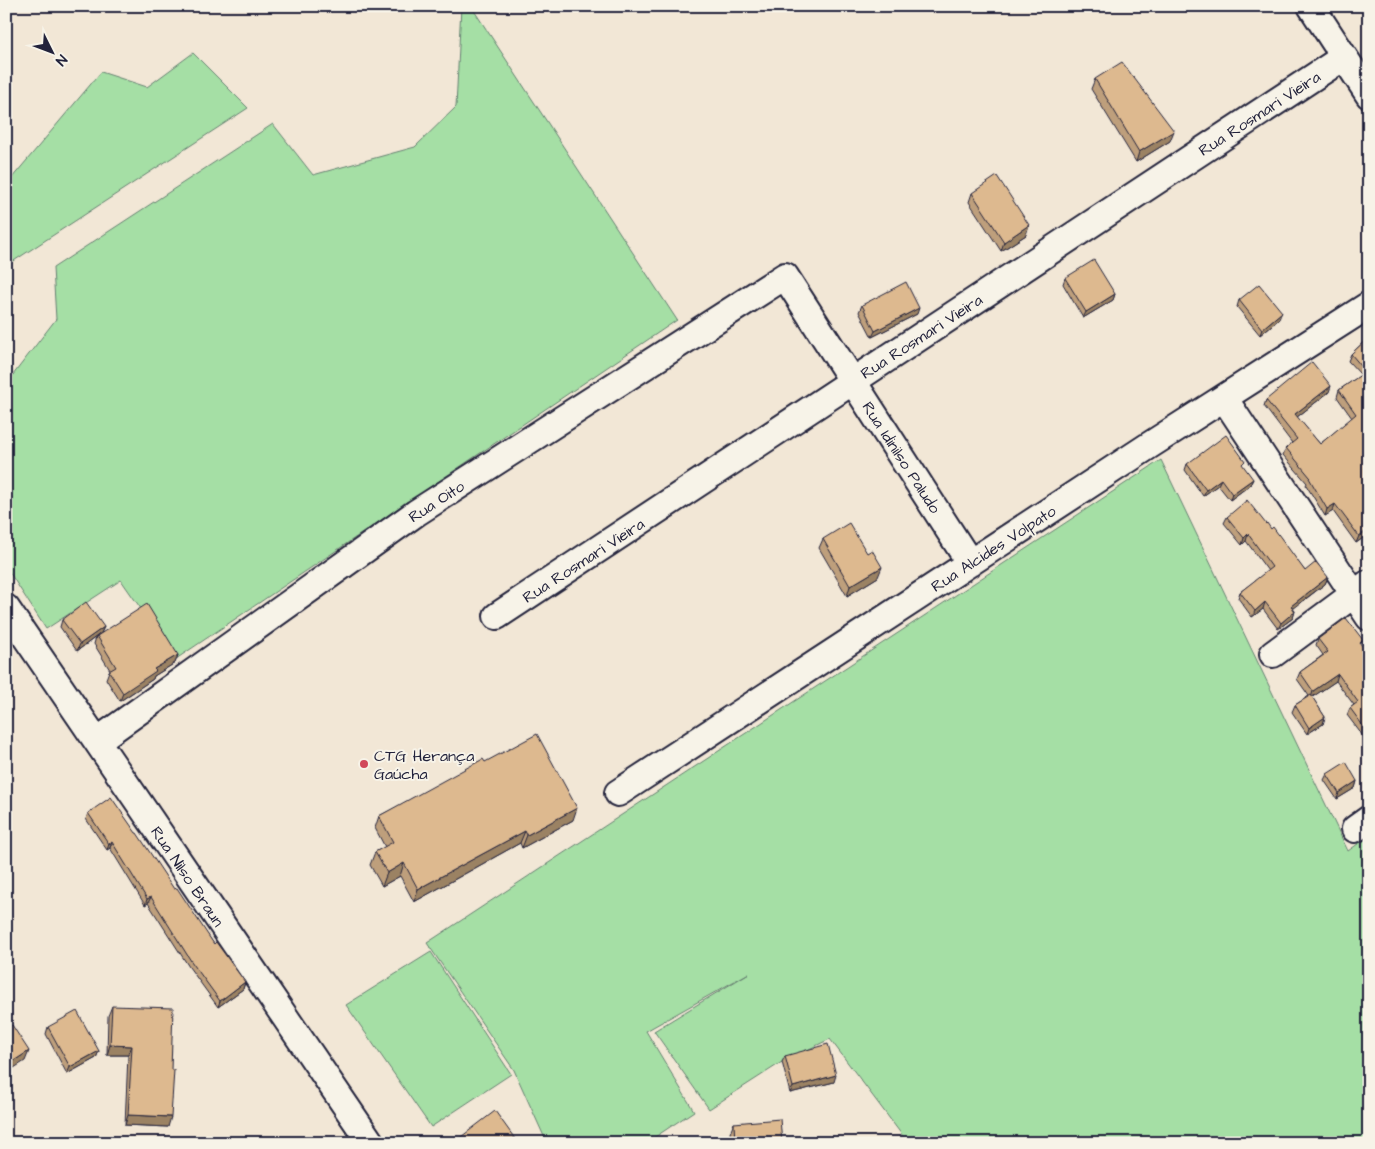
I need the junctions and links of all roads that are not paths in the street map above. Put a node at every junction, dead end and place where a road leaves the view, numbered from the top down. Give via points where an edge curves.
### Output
1 (1311, 6) edge
2 (1344, 57) junction
3 (1369, 95) edge
4 (785, 276) joint
5 (1369, 305) edge
6 (853, 381) junction
7 (1224, 398) junction
8 (970, 563) junction
9 (1361, 589) edge
10 (6, 608) edge
11 (497, 616) dead end
12 (1369, 617) edge
13 (1273, 654) dead end
14 (96, 741) junction
15 (618, 794) dead end
16 (371, 1143) edge

1 - 2 street
2 - 3 street
2 - 6 street, Rua Rosmari Vieira
4 - 6 street, Rua Idinilso Paludo
4 - 14 street, Rua Oito via 416,513
5 - 7 street, Rua Alcides Volpato
6 - 8 street, Rua Idinilso Paludo
6 - 11 street, Rua Rosmari Vieira
7 - 8 street, Rua Alcides Volpato
7 - 9 street
8 - 15 street, Rua Alcides Volpato
9 - 12 street
9 - 13 street
10 - 14 street, Rua Nilso Braun
14 - 16 street, Rua Nilso Braun

